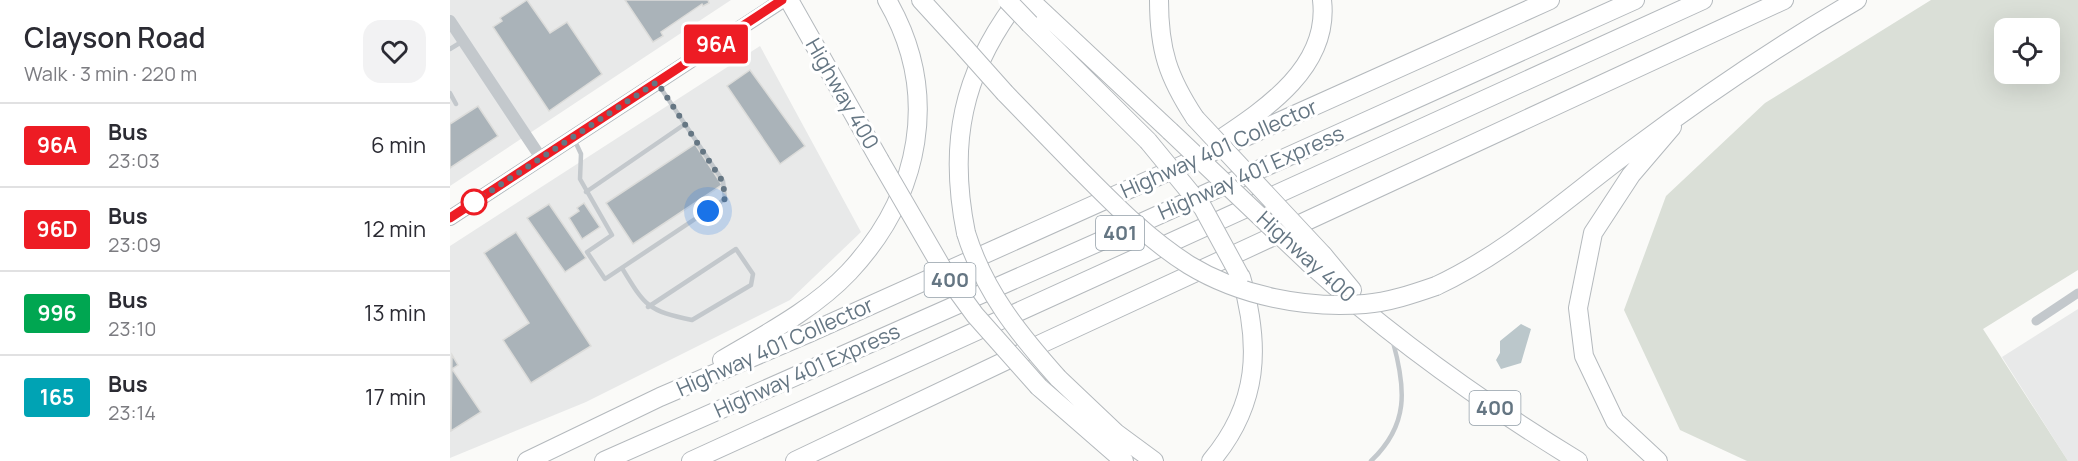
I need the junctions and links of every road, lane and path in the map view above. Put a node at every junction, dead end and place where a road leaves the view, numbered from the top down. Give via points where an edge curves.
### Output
1 (783, 0) edge
2 (789, 0) edge
3 (887, 0) edge
4 (921, 0) edge
5 (1007, 0) edge
6 (1018, 0) edge
7 (1159, 0) edge
8 (1322, 0) edge
9 (1550, 0) edge
10 (1635, 0) edge
11 (1703, 0) edge
12 (1784, 0) edge
13 (1857, 0) edge
14 (1034, 11) edge
15 (450, 21) edge
16 (463, 41) junction
17 (450, 49) edge
18 (657, 82) junction
19 (450, 93) edge
20 (456, 104) dead end
21 (1682, 113) junction
22 (685, 124) junction
23 (573, 137) junction
24 (541, 158) junction
25 (1156, 178) junction
26 (586, 192) junction
27 (450, 218) edge
28 (1316, 259) junction
29 (622, 268) junction
30 (2078, 293) edge
31 (648, 307) junction
32 (2036, 321) dead end
33 (1383, 325) junction
34 (660, 397) junction
35 (1151, 459) edge
36 (527, 461) edge
37 (604, 461) edge
38 (691, 461) edge
39 (795, 461) edge
40 (1124, 461) edge
41 (1211, 461) edge
42 (1371, 461) edge
43 (1578, 461) edge
44 (1658, 461) edge

1 - 18 main road
2 - 40 highway, Highway 400 / 400, bridge via 948,278 1039,387
3 - 34 highway via 909,50 918,110 915,150 895,208 864,254 828,291 771,331
4 - 21 highway, bridge via 1005,93 1130,220 1189,265 1238,288 1277,298 1331,305 1366,304 1436,286 1480,264 1521,236
5 - 14 highway, bridge
6 - 35 highway, bridge via 984,56 970,85 961,118 957,173 966,233 996,303 1058,378 1116,433
7 - 28 highway, bridge via 1159,34 1178,92 1195,118
8 - 25 highway via 1319,37 1293,82 1245,122
9 - 25 highway, Highway 401 Collector / 401
10 - 37 highway, Highway 401 Express / 401
11 - 38 highway, Highway 401 Express / 401
12 - 39 highway
13 - 21 highway via 1795,36
14 - 28 highway, Highway 400, bridge
14 - 41 highway, bridge via 1203,208 1240,276 1252,325 1253,372 1241,416
15 - 16 street
16 - 17 lane
16 - 24 street
18 - 22 lane
18 - 23 main road
19 - 20 lane
21 - 44 highway via 1631,175 1593,233 1578,308 1584,356 1615,421
22 - 26 lane
22 - 29 lane via 723,182 725,199
23 - 24 main road
23 - 26 lane via 581,153 580,179
24 - 27 main road
25 - 34 highway, Highway 401 Collector / 401
26 - 29 lane via 612,235 587,252 605,279
28 - 33 highway
29 - 31 lane
30 - 32 street
31 - 31 lane via 692,320 751,285 753,274 736,249
33 - 42 lane via 1400,368 1403,403 1395,429
33 - 43 highway, 400 via 1453,380
34 - 36 highway, Highway 401 Collector / 401

